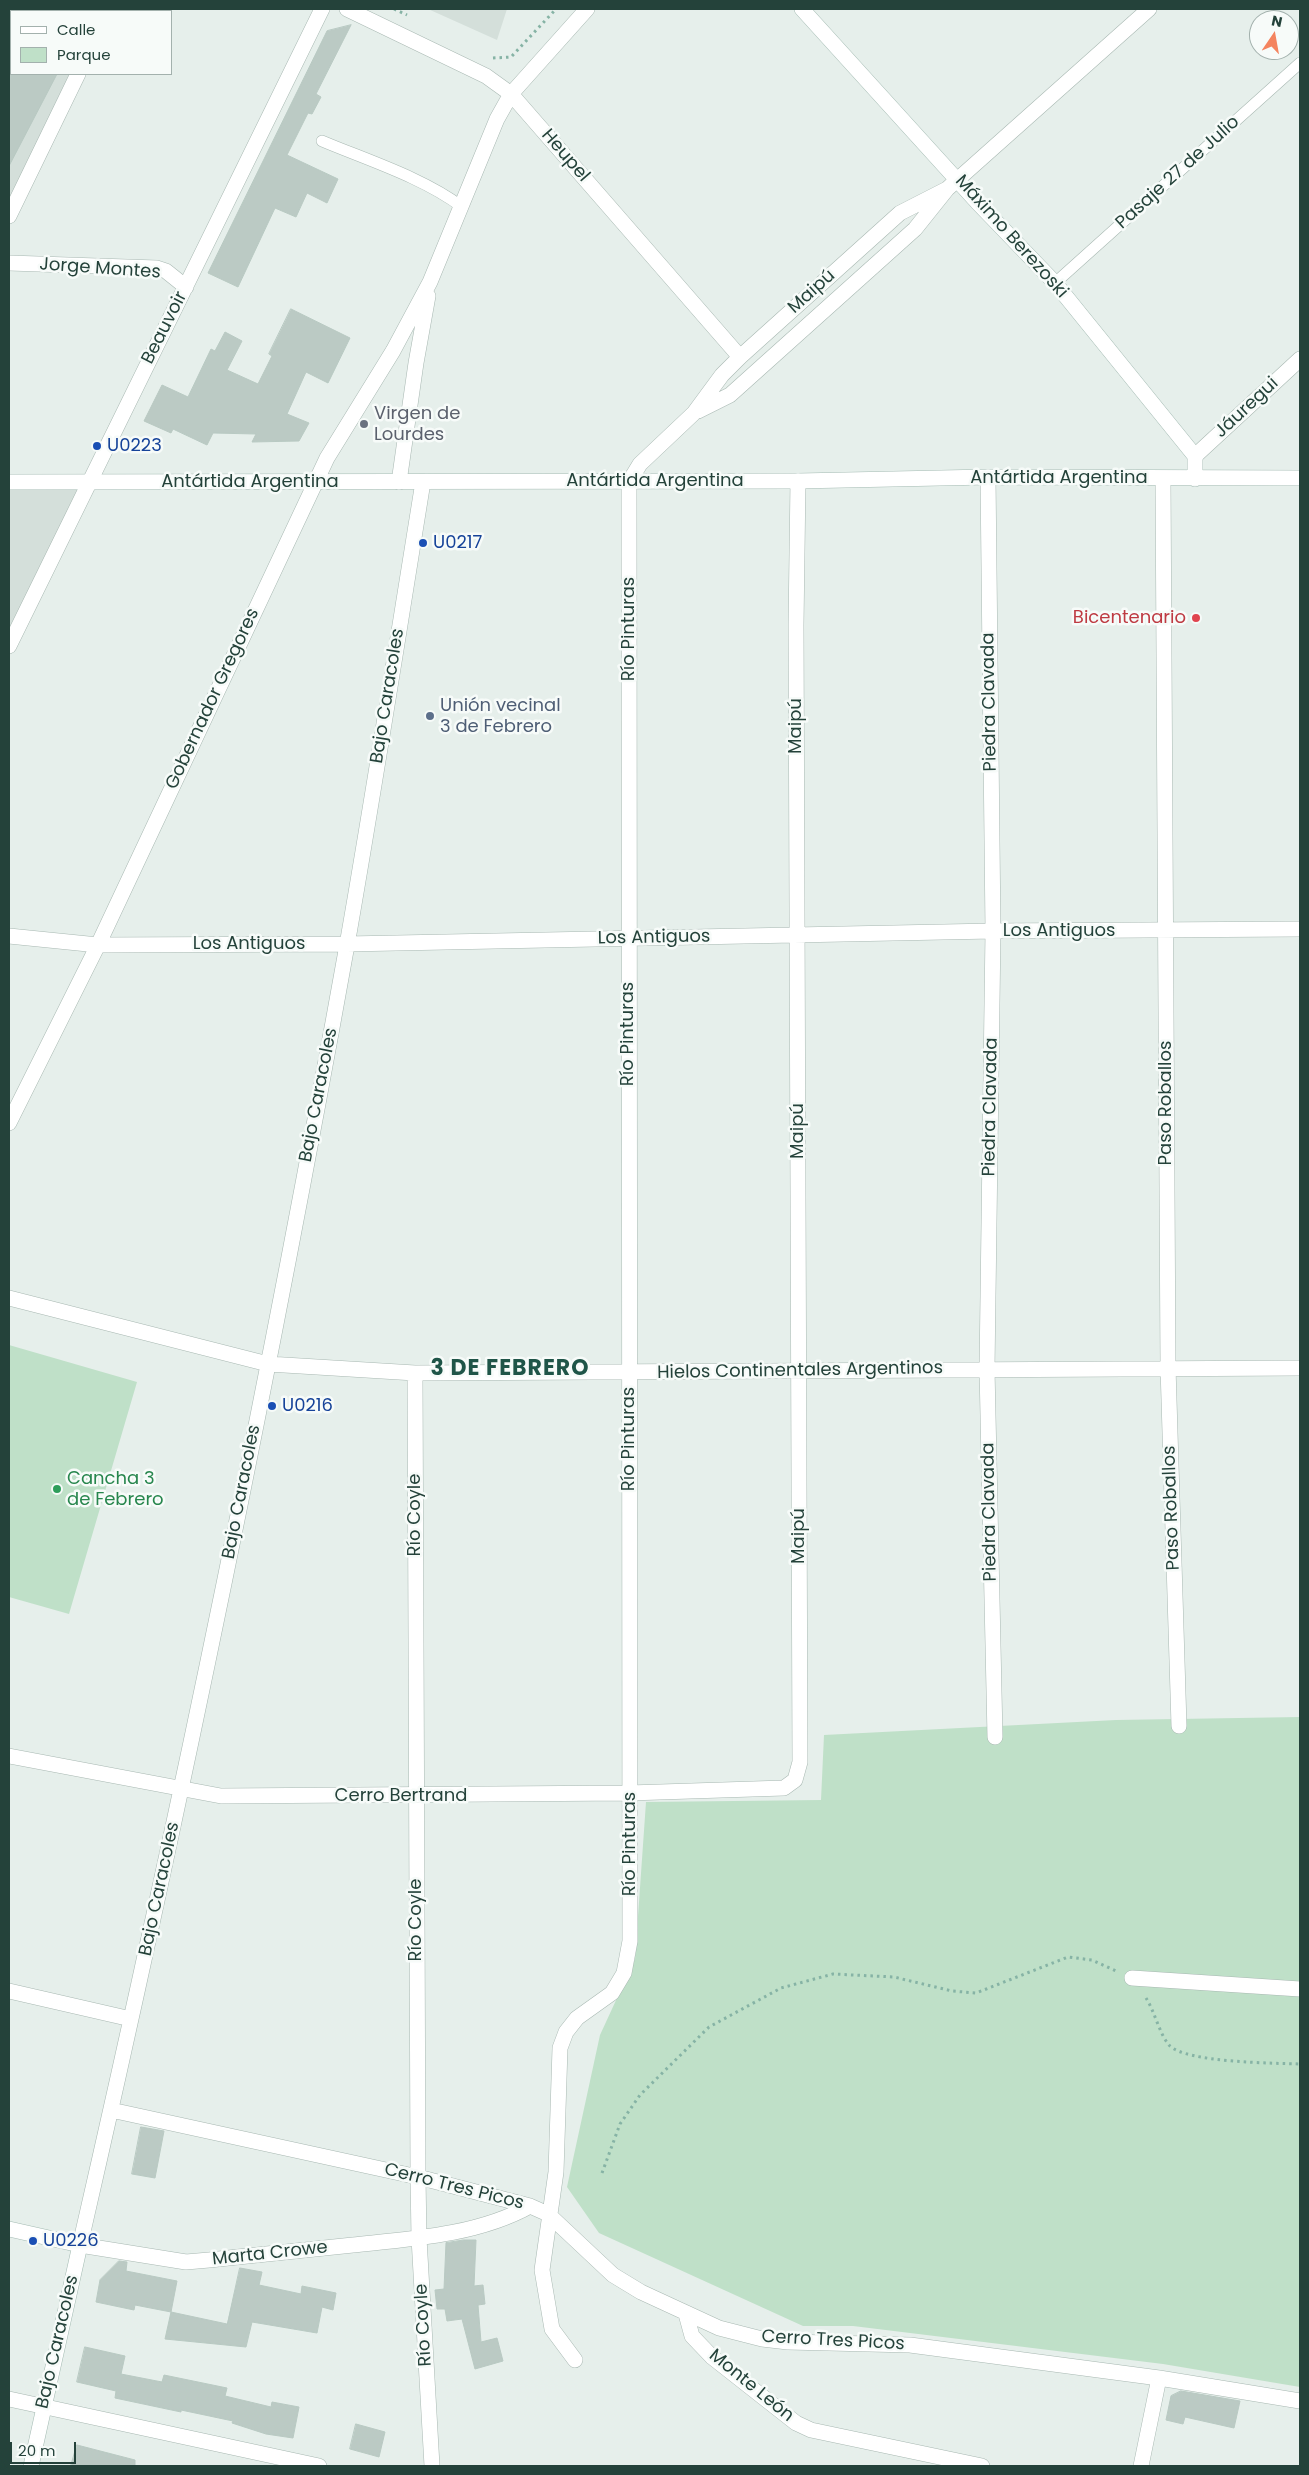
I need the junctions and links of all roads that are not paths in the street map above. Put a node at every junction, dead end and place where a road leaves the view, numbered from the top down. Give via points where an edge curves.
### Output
1 (322, 9) edge
2 (347, 9) edge
3 (587, 9) edge
4 (802, 9) edge
5 (1148, 9) edge
6 (1300, 63) edge
7 (78, 75) edge
8 (510, 94) junction
9 (322, 141) dead end
10 (952, 184) junction
11 (462, 207) junction
12 (9, 216) edge
13 (9, 264) edge
14 (430, 282) junction
15 (1055, 283) junction
16 (186, 287) junction
17 (740, 357) junction
18 (1300, 360) edge
19 (694, 413) junction
20 (1195, 456) junction
21 (988, 477) junction
22 (1300, 478) edge
23 (1163, 479) junction
24 (1195, 479) junction
25 (91, 481) junction
26 (798, 481) junction
27 (9, 482) edge
28 (314, 482) junction
29 (399, 482) junction
30 (423, 482) junction
31 (629, 482) junction
32 (9, 646) edge
33 (1300, 929) edge
34 (1164, 931) junction
35 (993, 932) junction
36 (797, 935) junction
37 (9, 936) edge
38 (628, 939) junction
39 (347, 944) junction
40 (98, 945) junction
41 (9, 1123) edge
42 (9, 1298) edge
43 (268, 1364) junction
44 (1168, 1368) junction
45 (1300, 1368) edge
46 (798, 1370) junction
47 (987, 1370) junction
48 (628, 1373) junction
49 (415, 1374) junction
50 (1179, 1726) dead end
51 (995, 1737) dead end
52 (9, 1756) edge
53 (795, 1780) joint
54 (181, 1790) junction
55 (630, 1793) junction
56 (416, 1796) junction
57 (1132, 1978) road end
58 (1300, 1989) edge
59 (9, 1991) edge
60 (131, 2019) junction
61 (111, 2110) junction
62 (418, 2177) junction
63 (530, 2206) junction
64 (548, 2214) junction
65 (9, 2228) edge
66 (419, 2238) junction
67 (80, 2245) junction
68 (686, 2314) junction
69 (575, 2360) dead end
70 (1159, 2378) junction
71 (9, 2399) edge
72 (1300, 2401) edge
73 (44, 2406) junction
74 (31, 2466) edge
75 (319, 2466) edge
76 (432, 2466) edge
77 (982, 2466) edge
78 (1141, 2466) edge

1 - 16 street, Beauvoir
2 - 8 street, Heupel via 486,76
3 - 8 street, Gobernador Gregores
4 - 10 street, Máximo Berezoski
5 - 10 street, Maipú
6 - 15 lane, Pasaje 27 de Julio
7 - 12 street
8 - 11 street, Gobernador Gregores via 485,146
8 - 17 street, Heupel
9 - 11 lane via 446,194
10 - 15 street, Máximo Berezoski
10 - 17 street, Maipú via 900,213
10 - 19 street, Maipú via 915,228 730,395
11 - 14 street, Gobernador Gregores
13 - 16 street, Jorge Montes via 157,268
14 - 28 street, Gobernador Gregores via 393,351
14 - 29 street, Gobernador Gregores
15 - 20 street, Máximo Berezoski
16 - 25 street, Beauvoir
17 - 19 street, Maipú
18 - 20 street, Jáuregui
19 - 31 street, Maipú via 640,464
20 - 24 street
21 - 23 street, Antártida Argentina
21 - 26 street, Antártida Argentina
21 - 35 street, Piedra Clavada
22 - 24 street, Antártida Argentina
23 - 24 street, Antártida Argentina
23 - 34 street, Paso Roballos
25 - 27 street, Antártida Argentina
25 - 28 street, Antártida Argentina
25 - 32 street, Beauvoir
26 - 31 street, Antártida Argentina
26 - 36 street, Maipú
28 - 29 street, Antártida Argentina
28 - 40 street, Gobernador Gregores
29 - 30 street, Antártida Argentina
30 - 31 street, Antártida Argentina
30 - 39 street, Bajo Caracoles
31 - 38 street, Río Pinturas
33 - 34 street, Los Antiguos
34 - 35 street, Los Antiguos
34 - 44 street, Paso Roballos
35 - 36 street, Los Antiguos
35 - 47 street, Piedra Clavada
36 - 38 street, Los Antiguos
36 - 46 street, Maipú
37 - 40 street, Los Antiguos
38 - 39 street, Los Antiguos
38 - 48 street, Río Pinturas
39 - 40 street, Los Antiguos
39 - 43 street, Bajo Caracoles
40 - 41 street, Gobernador Gregores
42 - 43 street, Hielos Continentales Argentinos
43 - 49 street, Hielos Continentales Argentinos
43 - 54 street, Bajo Caracoles
44 - 45 street, Hielos Continentales Argentinos
44 - 47 street, Hielos Continentales Argentinos
44 - 50 street, Paso Roballos
46 - 47 street, Hielos Continentales Argentinos
46 - 48 street, Hielos Continentales Argentinos
46 - 53 street, Maipú via 800,1762
47 - 51 street, Piedra Clavada
48 - 49 street, Hielos Continentales Argentinos
48 - 55 street, Río Pinturas
49 - 56 street, Río Coyle
52 - 54 street, Cerro Bertrand
53 - 55 street, Cerro Bertrand via 784,1788
54 - 56 street, Cerro Bertrand via 221,1796
54 - 60 street, Bajo Caracoles
55 - 56 street, Cerro Bertrand
55 - 64 street, Río Pinturas via 629,1949 624,1973 612,1993 578,2018 566,2032 560,2048 556,2172
56 - 62 street, Río Coyle
57 - 58 street
59 - 60 street
60 - 61 street, Bajo Caracoles
61 - 62 street, Cerro Tres Picos
61 - 67 street, Bajo Caracoles
62 - 63 street, Cerro Tres Picos
62 - 66 street, Río Coyle
63 - 64 street, Cerro Tres Picos
63 - 66 street, Marta Crowe via 478,2226
64 - 68 street, Cerro Tres Picos via 614,2274 641,2292
64 - 69 street, Río Pinturas via 542,2270 546,2300 552,2329
65 - 67 street, Marta Crowe
66 - 67 street, Marta Crowe via 186,2262
66 - 76 street, Río Coyle
67 - 73 street, Bajo Caracoles
68 - 70 street, Cerro Tres Picos via 720,2328 762,2339 910,2346
68 - 77 street, Monte León via 692,2336 712,2357 796,2423 811,2430
70 - 72 street, Cerro Tres Picos
70 - 78 street
71 - 73 street
73 - 74 street, Bajo Caracoles
73 - 75 street

